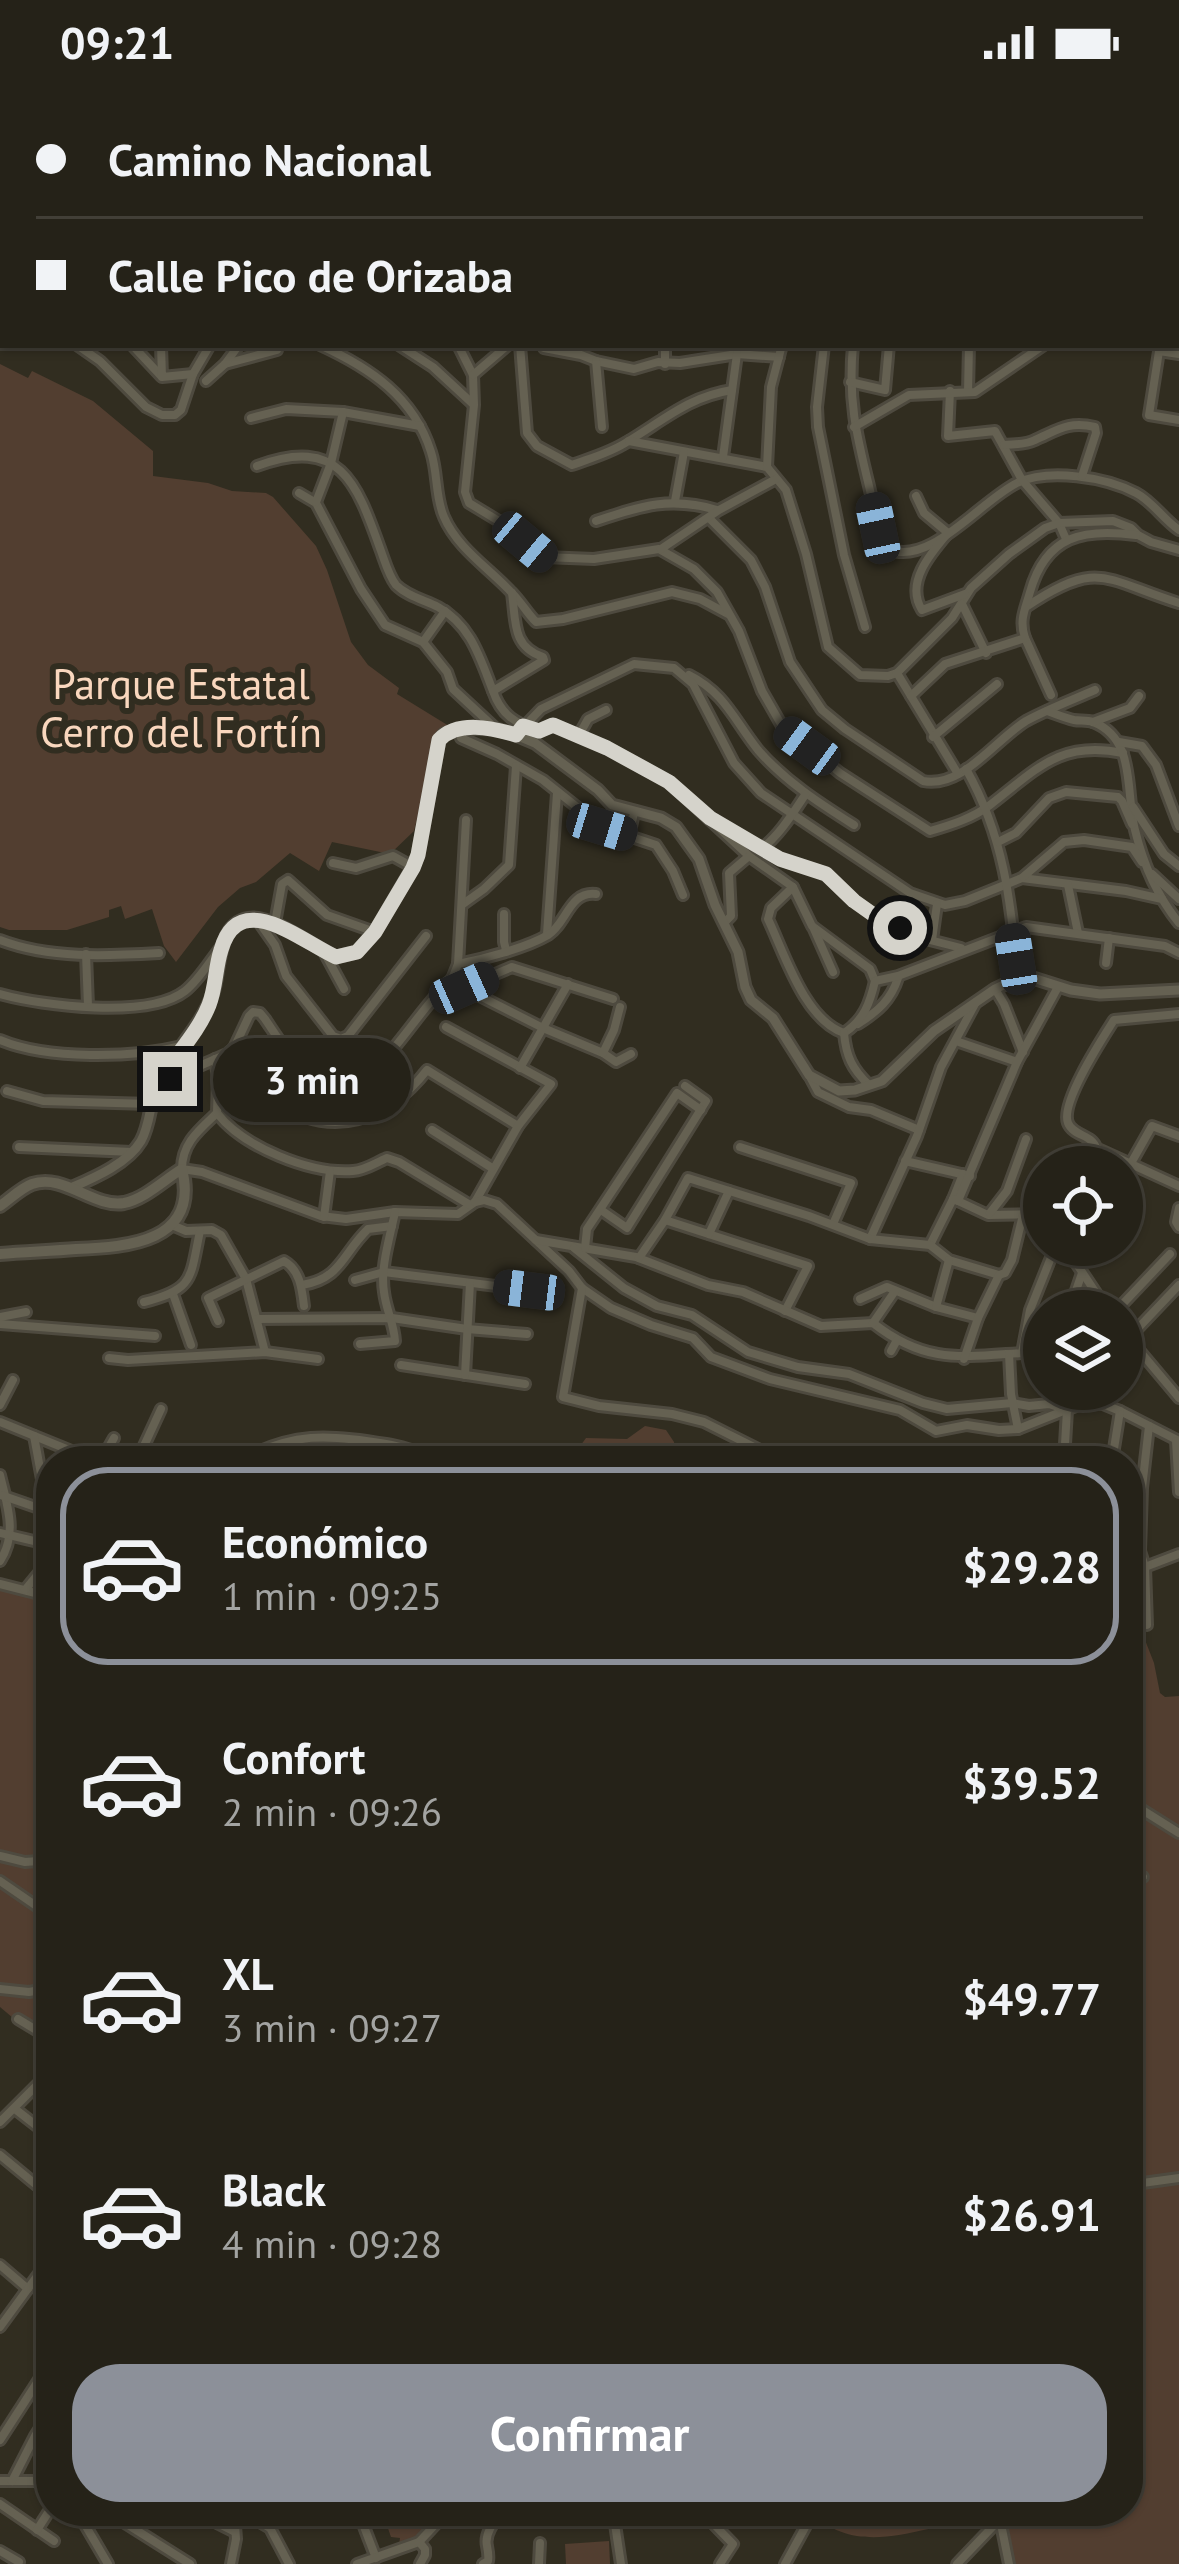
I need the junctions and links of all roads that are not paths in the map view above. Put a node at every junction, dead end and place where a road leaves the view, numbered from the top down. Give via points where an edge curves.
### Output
1 (81, 348) edge
2 (135, 348) edge
3 (162, 348) edge
4 (208, 348) edge
5 (237, 348) edge
6 (277, 348) edge
7 (326, 348) edge
8 (404, 348) edge
9 (460, 348) edge
10 (504, 348) edge
11 (520, 348) edge
12 (544, 348) dead end
13 (665, 348) edge
14 (781, 348) edge
15 (824, 348) edge
16 (853, 348) edge
17 (889, 348) edge
18 (969, 348) edge
19 (1040, 348) edge
20 (1159, 348) edge
21 (582, 350) edge
22 (737, 354) junction
23 (1179, 354) edge
24 (779, 357) junction
25 (596, 361) junction
26 (225, 364) junction
27 (665, 364) junction
28 (193, 374) junction
29 (473, 375) junction
30 (162, 377) junction
31 (206, 381) dead end
32 (850, 382) junction
33 (732, 390) junction
34 (950, 391) junction
35 (968, 392) junction
36 (474, 405) junction
37 (343, 412) junction
38 (251, 418) dead end
39 (1179, 420) edge
40 (601, 422) dead end
41 (420, 426) junction
42 (854, 427) junction
43 (629, 441) junction
44 (1004, 445) junction
45 (685, 452) junction
46 (723, 457) junction
47 (331, 463) junction
48 (257, 466) dead end
49 (767, 467) junction
50 (1082, 476) junction
51 (776, 479) junction
52 (1022, 480) junction
53 (299, 494) dead end
54 (916, 496) dead end
55 (675, 501) junction
56 (316, 503) junction
57 (719, 510) junction
58 (710, 518) junction
59 (596, 521) dead end
60 (1059, 523) junction
61 (1179, 530) edge
62 (948, 533) junction
63 (1138, 535) junction
64 (1066, 539) junction
65 (659, 549) junction
66 (1179, 550) edge
67 (512, 593) junction
68 (964, 598) junction
69 (1179, 603) edge
70 (1026, 607) junction
71 (445, 611) junction
72 (729, 615) junction
73 (866, 627) dead end
74 (1025, 638) junction
75 (424, 642) junction
76 (986, 653) junction
77 (682, 673) junction
78 (895, 674) junction
79 (997, 684) dead end
80 (1095, 690) dead end
81 (494, 691) junction
82 (1052, 695) dead end
83 (911, 696) junction
84 (1139, 696) dead end
85 (606, 710) dead end
86 (1046, 710) junction
87 (1094, 722) junction
88 (464, 728) junction
89 (496, 729) junction
90 (519, 731) junction
91 (579, 735) junction
92 (537, 737) junction
93 (933, 737) junction
94 (1119, 742) junction
95 (1123, 753) junction
96 (516, 766) junction
97 (962, 772) junction
98 (558, 791) junction
99 (806, 795) junction
100 (1132, 806) junction
101 (987, 808) junction
102 (634, 813) junction
103 (792, 816) junction
104 (710, 818) junction
105 (466, 820) dead end
106 (854, 825) dead end
107 (1133, 825) junction
108 (1179, 826) edge
109 (629, 836) junction
110 (998, 842) junction
111 (761, 849) junction
112 (749, 856) junction
113 (333, 863) dead end
114 (1179, 866) edge
115 (413, 868) junction
116 (1148, 870) junction
117 (1022, 878) junction
118 (1008, 883) junction
119 (1068, 885) junction
120 (793, 887) junction
121 (596, 894) dead end
122 (682, 895) dead end
123 (1162, 899) junction
124 (1179, 899) edge
125 (463, 904) junction
126 (937, 904) junction
127 (504, 914) dead end
128 (256, 919) junction
129 (725, 922) junction
130 (1179, 923) edge
131 (274, 925) junction
132 (812, 926) junction
133 (1012, 931) junction
134 (375, 932) junction
135 (1078, 933) junction
136 (548, 935) junction
137 (426, 936) dead end
138 (1108, 938) junction
139 (0, 940) edge
140 (932, 940) junction
141 (222, 946) junction
142 (964, 949) junction
143 (506, 950) junction
144 (323, 951) junction
145 (159, 953) dead end
146 (1179, 953) edge
147 (86, 954) junction
148 (1106, 963) dead end
149 (458, 964) junction
150 (833, 972) dead end
151 (898, 976) junction
152 (1018, 978) junction
153 (452, 979) junction
154 (875, 981) junction
155 (568, 984) junction
156 (1058, 987) junction
157 (344, 988) dead end
158 (464, 988) junction
159 (995, 989) junction
160 (1179, 990) edge
161 (0, 994) edge
162 (976, 1001) junction
163 (88, 1006) junction
164 (1179, 1014) edge
165 (854, 1026) junction
166 (446, 1027) dead end
167 (543, 1028) junction
168 (844, 1033) junction
169 (0, 1040) edge
170 (956, 1041) junction
171 (184, 1046) junction
172 (234, 1048) junction
173 (1023, 1052) junction
174 (603, 1053) junction
175 (631, 1054) dead end
176 (215, 1059) junction
177 (1017, 1062) junction
178 (520, 1067) junction
179 (809, 1075) junction
180 (158, 1084) junction
181 (869, 1085) junction
182 (685, 1086) dead end
183 (7, 1091) dead end
184 (151, 1104) junction
185 (701, 1110) junction
186 (217, 1113) junction
187 (518, 1126) junction
188 (431, 1130) dead end
189 (920, 1130) junction
190 (1179, 1136) edge
191 (1025, 1139) dead end
192 (1095, 1146) edge
193 (1141, 1146) edge
194 (19, 1147) dead end
195 (740, 1148) dead end
196 (132, 1153) junction
197 (904, 1161) junction
198 (182, 1168) junction
199 (492, 1168) junction
200 (330, 1171) junction
201 (1143, 1171) edge
202 (966, 1175) junction
203 (1179, 1186) edge
204 (74, 1187) junction
205 (729, 1190) junction
206 (955, 1200) junction
207 (472, 1203) junction
208 (0, 1206) edge
209 (1179, 1208) edge
210 (601, 1210) junction
211 (394, 1212) junction
212 (988, 1215) junction
213 (1023, 1215) joint
214 (325, 1216) junction
215 (665, 1220) junction
216 (832, 1224) junction
217 (172, 1225) junction
218 (392, 1226) junction
219 (1179, 1227) edge
220 (200, 1231) junction
221 (709, 1234) junction
222 (534, 1239) junction
223 (870, 1239) junction
224 (930, 1245) junction
225 (573, 1248) junction
226 (585, 1249) junction
227 (0, 1254) edge
228 (1170, 1254) dead end
229 (639, 1258) junction
230 (949, 1260) junction
231 (1048, 1266) edge
232 (1078, 1266) edge
233 (384, 1272) junction
234 (1082, 1273) junction
235 (999, 1275) junction
236 (246, 1279) junction
237 (355, 1280) dead end
238 (470, 1283) junction
239 (1179, 1285) edge
240 (302, 1286) junction
241 (582, 1288) junction
242 (529, 1290) dead end
243 (1076, 1290) edge
244 (1095, 1290) edge
245 (1133, 1290) edge
246 (895, 1291) junction
247 (173, 1294) junction
248 (860, 1299) dead end
249 (144, 1302) dead end
250 (304, 1306) dead end
251 (935, 1307) junction
252 (784, 1311) junction
253 (26, 1312) dead end
254 (392, 1318) junction
255 (978, 1318) junction
256 (257, 1319) junction
257 (0, 1320) edge
258 (218, 1321) dead end
259 (873, 1323) junction
260 (1143, 1324) edge
261 (467, 1329) junction
262 (527, 1334) dead end
263 (155, 1336) dead end
264 (897, 1340) junction
265 (360, 1344) dead end
266 (191, 1345) dead end
267 (891, 1351) dead end
268 (265, 1352) junction
269 (1009, 1354) junction
270 (109, 1358) dead end
271 (318, 1359) dead end
272 (964, 1359) junction
273 (1143, 1359) edge
274 (401, 1365) dead end
275 (465, 1375) junction
276 (13, 1380) dead end
277 (524, 1384) dead end
278 (1178, 1395) edge
279 (0, 1405) edge
280 (1023, 1406) edge
281 (1013, 1407) junction
282 (161, 1409) dead end
283 (1067, 1410) joint
284 (1120, 1411) joint
285 (0, 1422) edge
286 (1017, 1425) junction
287 (1149, 1426) junction
288 (34, 1434) junction
289 (114, 1438) dead end
290 (1177, 1441) edge
291 (36, 1446) edge
292 (62, 1446) edge
293 (108, 1446) edge
294 (144, 1446) edge
295 (271, 1446) edge
296 (396, 1446) edge
297 (752, 1446) edge
298 (1065, 1446) edge
299 (1114, 1446) edge
300 (0, 1475) edge
301 (1143, 1479) edge
302 (1179, 1492) edge
303 (3, 1495) edge
304 (36, 1506) edge
305 (5, 1517) edge
306 (6, 1534) edge
307 (36, 1543) edge
308 (1179, 1555) edge
309 (0, 1561) edge
310 (1143, 1561) edge
311 (1145, 1567) junction
312 (36, 1577) edge
313 (0, 1584) edge
314 (25, 1590) junction
315 (36, 1593) edge
316 (1147, 1625) dead end
317 (1143, 1810) edge
318 (1179, 1833) edge
319 (0, 1856) edge
320 (36, 1861) edge
321 (0, 1881) edge
322 (36, 1906) edge
323 (0, 1989) edge
324 (36, 1991) edge
325 (17, 2019) dead end
326 (36, 2030) edge
327 (36, 2087) edge
328 (15, 2109) junction
329 (0, 2122) edge
330 (36, 2125) edge
331 (0, 2155) edge
332 (1179, 2178) edge
333 (1143, 2183) edge
334 (36, 2185) edge
335 (0, 2265) edge
336 (36, 2278) edge
337 (28, 2289) junction
338 (0, 2327) edge
339 (36, 2384) edge
340 (36, 2433) edge
341 (0, 2440) edge
342 (0, 2481) edge
343 (12, 2481) junction
344 (36, 2481) edge
345 (0, 2504) edge
346 (39, 2526) edge
347 (85, 2526) edge
348 (130, 2526) edge
349 (222, 2526) edge
350 (236, 2526) edge
351 (267, 2526) edge
352 (364, 2526) edge
353 (434, 2526) edge
354 (492, 2526) edge
355 (616, 2526) edge
356 (716, 2526) edge
357 (806, 2526) edge
358 (988, 2526) edge
359 (1000, 2526) edge
360 (37, 2530) junction
361 (236, 2533) junction
362 (54, 2542) dead end
363 (419, 2542) junction
364 (540, 2543) dead end
365 (0, 2551) edge
366 (376, 2558) junction
367 (19, 2561) edge
368 (108, 2564) edge
369 (190, 2564) edge
370 (232, 2564) edge
371 (289, 2564) edge
372 (357, 2564) edge
373 (420, 2564) edge
374 (483, 2564) edge
375 (538, 2564) edge
376 (621, 2564) edge
377 (719, 2564) edge
378 (785, 2564) edge
379 (957, 2564) edge
380 (1009, 2564) edge

1 - 28 street via 161,416 181,410
2 - 30 street
3 - 30 street
4 - 28 street
5 - 26 street
6 - 26 street
7 - 41 street via 392,387
8 - 36 street
9 - 29 street
10 - 29 street
11 - 43 street via 527,433 537,446 572,465
12 - 21 street
13 - 27 street
14 - 24 street
15 - 73 street via 818,428
16 - 32 street
17 - 32 street via 885,390
18 - 35 street
19 - 35 street
20 - 23 street
20 - 39 street via 1149,415
21 - 25 street
22 - 24 street
22 - 27 street
22 - 33 street
24 - 49 street
25 - 27 street via 634,369
25 - 40 street
26 - 31 street
28 - 30 street
29 - 36 street
32 - 42 street
33 - 43 street via 693,400
33 - 46 street
34 - 35 street
34 - 42 street via 909,395
34 - 44 street via 948,436 995,431
36 - 65 street via 469,503 544,557
37 - 38 street via 286,409
37 - 41 street
37 - 47 street
41 - 67 street via 445,521
42 - 62 street via 888,549 924,549
43 - 45 street
44 - 50 street via 1090,424 1096,433
44 - 52 street
45 - 46 street
45 - 55 street
46 - 49 street
47 - 48 street via 298,457
47 - 56 street
47 - 71 street via 361,496 392,581
49 - 51 street
50 - 52 street
50 - 61 street via 1133,491
51 - 57 street
51 - 78 street via 806,554 828,646 860,675
52 - 60 street
52 - 62 street
53 - 56 street
54 - 62 street
55 - 57 street
55 - 59 street
56 - 75 street via 385,625
57 - 58 street
58 - 65 street
58 - 97 street via 751,560 790,662 822,710 923,781
60 - 63 street via 1113,521
60 - 64 street
60 - 68 street via 1009,554
62 - 68 street via 914,592 922,610
63 - 64 street
63 - 66 street
64 - 70 street via 1035,574
65 - 72 street via 694,569
67 - 72 street via 536,622 672,592
67 - 81 street via 521,644 544,660
68 - 76 street
68 - 78 street
69 - 70 street via 1086,577
70 - 74 street
71 - 75 street
71 - 81 street via 472,637
72 - 101 street via 782,726 840,773 930,831
74 - 76 street
74 - 82 street
75 - 89 street via 453,689
76 - 83 street via 945,664
77 - 90 street via 634,664 541,709
77 - 99 street via 718,693 759,751
77 - 103 street via 734,763
78 - 83 street
79 - 93 street
80 - 86 street
81 - 90 street
83 - 93 street
84 - 87 street
85 - 91 street
86 - 87 street
86 - 97 street
87 - 94 street
88 - 89 street
88 - 96 street via 461,738
88 - 115 street via 439,740
89 - 90 street
90 - 92 street
91 - 92 street via 553,725
91 - 104 street via 669,782
92 - 102 street via 612,805
93 - 97 street
94 - 95 street
94 - 108 street via 1142,746 1156,765
95 - 100 street
95 - 101 street via 1074,749
96 - 98 street
96 - 125 street via 509,865
97 - 101 street
98 - 109 street via 602,827
98 - 136 street
99 - 103 street
99 - 106 street
100 - 107 street
100 - 114 street
101 - 110 street
102 - 109 street
102 - 129 street via 676,826
103 - 111 street
103 - 126 street
104 - 111 street
104 - 112 street
105 - 125 street
107 - 110 street via 1118,797 1066,792
107 - 116 street
109 - 122 street via 656,844
110 - 118 street
111 - 140 street via 826,874 878,918
112 - 120 street
112 - 129 street via 729,873
113 - 115 street via 356,868 393,856
115 - 134 street
116 - 117 street via 1132,847 1084,840 1064,842
116 - 123 street
116 - 124 street
117 - 118 street
117 - 119 street
118 - 126 street
118 - 133 street
119 - 123 street
119 - 135 street
120 - 132 street
120 - 168 street via 768,920 804,999
121 - 136 street via 579,898
123 - 130 street
125 - 149 street
126 - 140 street
127 - 143 street
128 - 131 street
128 - 137 street via 286,976 341,1039
128 - 141 street via 238,923
129 - 179 street via 751,1000 773,1018
131 - 134 street via 285,880 327,915
131 - 144 street
132 - 150 street
132 - 154 street
133 - 135 street
133 - 142 street
133 - 152 street
134 - 144 street via 347,956
135 - 138 street
136 - 143 street
138 - 146 street
138 - 148 street
139 - 147 street
140 - 142 street
141 - 163 street via 175,997 133,1008
141 - 171 street via 216,985
142 - 151 street
143 - 149 street
144 - 157 street
145 - 147 street
147 - 163 street
149 - 153 street
151 - 154 street
151 - 165 street via 878,1011
152 - 156 street
152 - 159 street
153 - 158 street
153 - 172 street via 361,1078 344,1082 302,1069 260,1013 249,1016
154 - 165 street
155 - 158 street via 512,967
155 - 167 street
155 - 174 street via 616,1003
156 - 160 street
156 - 173 street
158 - 167 street
159 - 162 street
159 - 173 street
161 - 163 street
162 - 170 street
162 - 181 street
164 - 192 street via 1114,1019 1067,1111 1068,1124
165 - 168 street
166 - 178 street
167 - 174 street
167 - 178 street
168 - 181 street via 846,1056
169 - 171 street via 123,1056
170 - 177 street
170 - 189 street
171 - 180 street
172 - 176 street
172 - 187 street via 256,1083 299,1114 367,1118 391,1107 427,1070
173 - 177 street
174 - 175 street via 616,1062
176 - 180 street
176 - 186 street
177 - 202 street
178 - 187 street via 551,1084
179 - 181 street via 839,1091
179 - 189 street via 818,1092
180 - 184 street
182 - 185 street via 706,1101
183 - 184 street via 43,1101
184 - 196 street
185 - 210 street via 677,1093
185 - 210 street via 627,1228
186 - 198 street via 189,1141
186 - 200 street via 248,1141
187 - 199 street
188 - 199 street
189 - 197 street
190 - 193 street via 1152,1126
191 - 212 street via 1007,1191
194 - 196 street
195 - 216 street via 851,1184
196 - 204 street
197 - 202 street
197 - 223 street
198 - 204 main road via 123,1203
198 - 214 street
198 - 217 main road via 184,1201
199 - 207 street
200 - 207 street via 367,1169 388,1158
200 - 214 street
201 - 203 street
202 - 206 street
204 - 208 main road via 31,1184
205 - 215 street via 688,1178
205 - 216 street
205 - 221 street
206 - 212 street
206 - 224 street
207 - 211 street via 458,1214
207 - 222 street via 496,1204
209 - 219 street
210 - 226 street
211 - 214 street
211 - 218 street
212 - 213 street
213 - 235 street via 1012,1260
215 - 221 street
215 - 229 street
216 - 223 street
217 - 220 street
217 - 227 main road via 138,1244
218 - 233 street
218 - 240 street via 368,1229 336,1271
220 - 236 street via 221,1235
220 - 247 street via 191,1276
221 - 252 street via 808,1266
222 - 225 street
222 - 241 street
223 - 224 street
224 - 230 street
225 - 226 street
225 - 281 street via 623,1288 692,1316 748,1352 849,1374 947,1409
226 - 229 street
228 - 245 street
229 - 252 street
230 - 235 street
230 - 251 street
231 - 269 street via 1022,1354
232 - 234 street
233 - 237 street
233 - 238 street
233 - 254 street
234 - 243 street
234 - 244 street
235 - 255 street
236 - 240 street via 284,1261
236 - 256 street
236 - 258 street via 208,1298
238 - 242 street
238 - 261 street
239 - 260 street
240 - 250 street
241 - 286 street via 611,1309 693,1338 711,1357 900,1410 936,1431
241 - 297 street via 563,1397 704,1422
246 - 248 street
246 - 251 street
246 - 259 street
247 - 249 street
247 - 266 street
251 - 255 street
252 - 259 street via 821,1326
253 - 257 street
254 - 256 street
254 - 261 street
254 - 265 street via 395,1341
255 - 272 street
256 - 268 street
257 - 263 street
259 - 264 street
261 - 262 street
261 - 275 street
264 - 267 street
264 - 272 street
268 - 270 street
268 - 271 street
269 - 272 street
269 - 281 street
273 - 278 street
274 - 275 street
275 - 277 street
276 - 279 street
280 - 281 street
281 - 286 street
282 - 294 street
283 - 286 street
283 - 298 street
284 - 287 street
284 - 299 street
285 - 288 street
287 - 290 street
287 - 301 street
288 - 291 street
288 - 292 street
289 - 293 street
290 - 302 street
295 - 296 street via 308,1436
300 - 303 street
303 - 304 street
303 - 305 street
305 - 306 street
306 - 307 street
306 - 309 street
308 - 311 street
310 - 311 street
311 - 316 street
312 - 314 street
313 - 314 street
314 - 315 street
317 - 318 street
319 - 320 street
321 - 322 street
323 - 324 street
325 - 326 street
327 - 328 street
328 - 329 street
328 - 330 street
331 - 334 street
332 - 333 street
335 - 337 street
336 - 337 street
337 - 338 street
339 - 341 street
340 - 343 street
342 - 343 street
343 - 344 street
345 - 360 street
346 - 360 street
347 - 368 street
348 - 369 street
349 - 361 street
350 - 361 street
351 - 371 street
352 - 366 street
353 - 363 street
354 - 374 street
355 - 376 street
356 - 377 street via 734,2544
357 - 378 street
358 - 379 street
359 - 380 street
360 - 362 street
361 - 370 street
363 - 366 street
363 - 373 street
364 - 375 street
365 - 367 street
366 - 372 street

